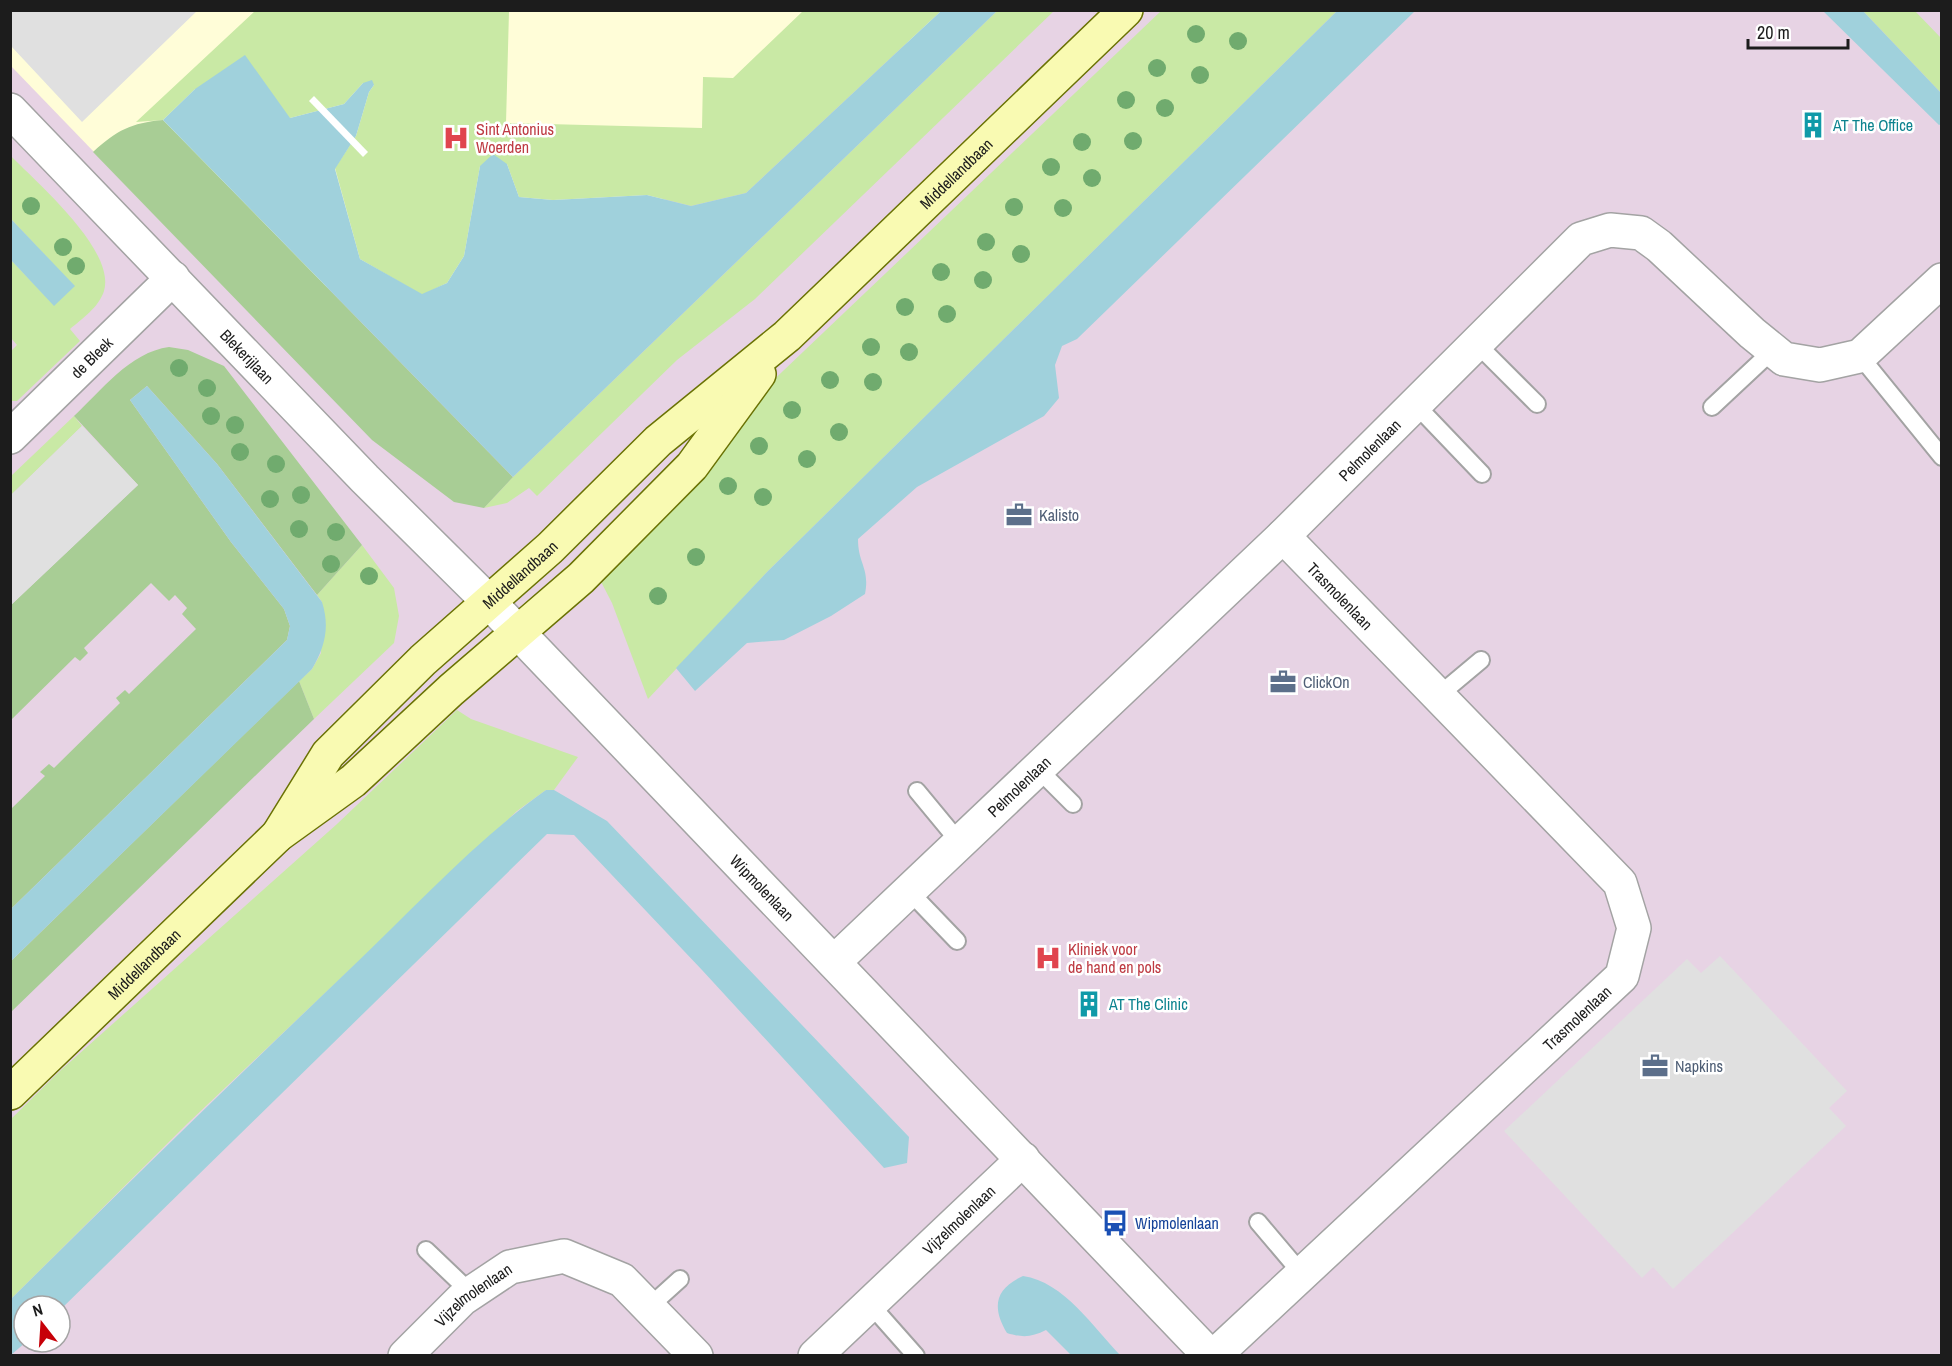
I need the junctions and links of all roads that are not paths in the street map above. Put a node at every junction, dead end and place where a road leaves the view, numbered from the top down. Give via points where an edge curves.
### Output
1 (1126, 10) edge
2 (10, 110) edge
3 (173, 278) junction
4 (1941, 280) edge
5 (787, 336) junction
6 (1476, 343) junction
7 (1773, 350) junction
8 (1860, 356) junction
9 (1415, 404) junction
10 (1537, 404) dead end
11 (1712, 407) dead end
12 (10, 437) edge
13 (1941, 457) edge
14 (1482, 474) dead end
15 (1282, 536) junction
16 (488, 601) junction
17 (518, 632) junction
18 (1481, 660) dead end
19 (1438, 696) junction
20 (1038, 769) junction
21 (917, 791) dead end
22 (1073, 804) dead end
23 (278, 835) junction
24 (960, 843) junction
25 (909, 891) junction
26 (957, 940) dead end
27 (834, 962) junction
28 (10, 1093) edge
29 (1023, 1159) junction
30 (1258, 1222) dead end
31 (426, 1250) dead end
32 (1302, 1274) junction
33 (680, 1279) dead end
34 (471, 1293) junction
35 (870, 1304) junction
36 (649, 1308) junction
37 (405, 1355) edge
38 (696, 1356) edge
39 (815, 1356) edge
40 (916, 1356) edge
41 (1212, 1356) edge

1 - 5 main road, Middellandbaan
2 - 3 street, Blekerijlaan
3 - 12 street, de Bleek
3 - 16 street, Blekerijlaan
4 - 8 street
5 - 16 main road, Middellandbaan via 658,441 550,548
5 - 17 main road, Middellandbaan via 692,465 581,578
6 - 7 street, Pelmolenlaan via 1581,239 1610,230 1641,233 1659,246
6 - 9 street, Pelmolenlaan
6 - 10 lane
7 - 8 street, Pelmolenlaan via 1784,359 1820,365
7 - 11 lane
8 - 13 lane
9 - 14 lane
9 - 15 street, Pelmolenlaan
15 - 19 street, Trasmolenlaan
15 - 20 street, Pelmolenlaan
16 - 17 street, Wipmolenlaan
16 - 23 main road, Middellandbaan via 327,754
17 - 23 main road, Middellandbaan via 353,781
17 - 27 street, Wipmolenlaan
18 - 19 lane
19 - 32 street, Trasmolenlaan via 1620,883 1634,928 1622,976
20 - 22 lane
20 - 24 street, Pelmolenlaan
21 - 24 lane
23 - 28 main road, Middellandbaan
24 - 25 street, Pelmolenlaan
25 - 26 lane
25 - 27 street, Pelmolenlaan
27 - 29 street, Wipmolenlaan
29 - 35 street, Vijzelmolenlaan
29 - 41 street, Wipmolenlaan
30 - 32 lane
31 - 34 lane
32 - 41 street, Trasmolenlaan
33 - 36 lane
34 - 36 street, Vijzelmolenlaan via 510,1267 564,1256 622,1280
34 - 37 street, Vijzelmolenlaan
35 - 39 street, Vijzelmolenlaan
35 - 40 lane
36 - 38 street, Vijzelmolenlaan

